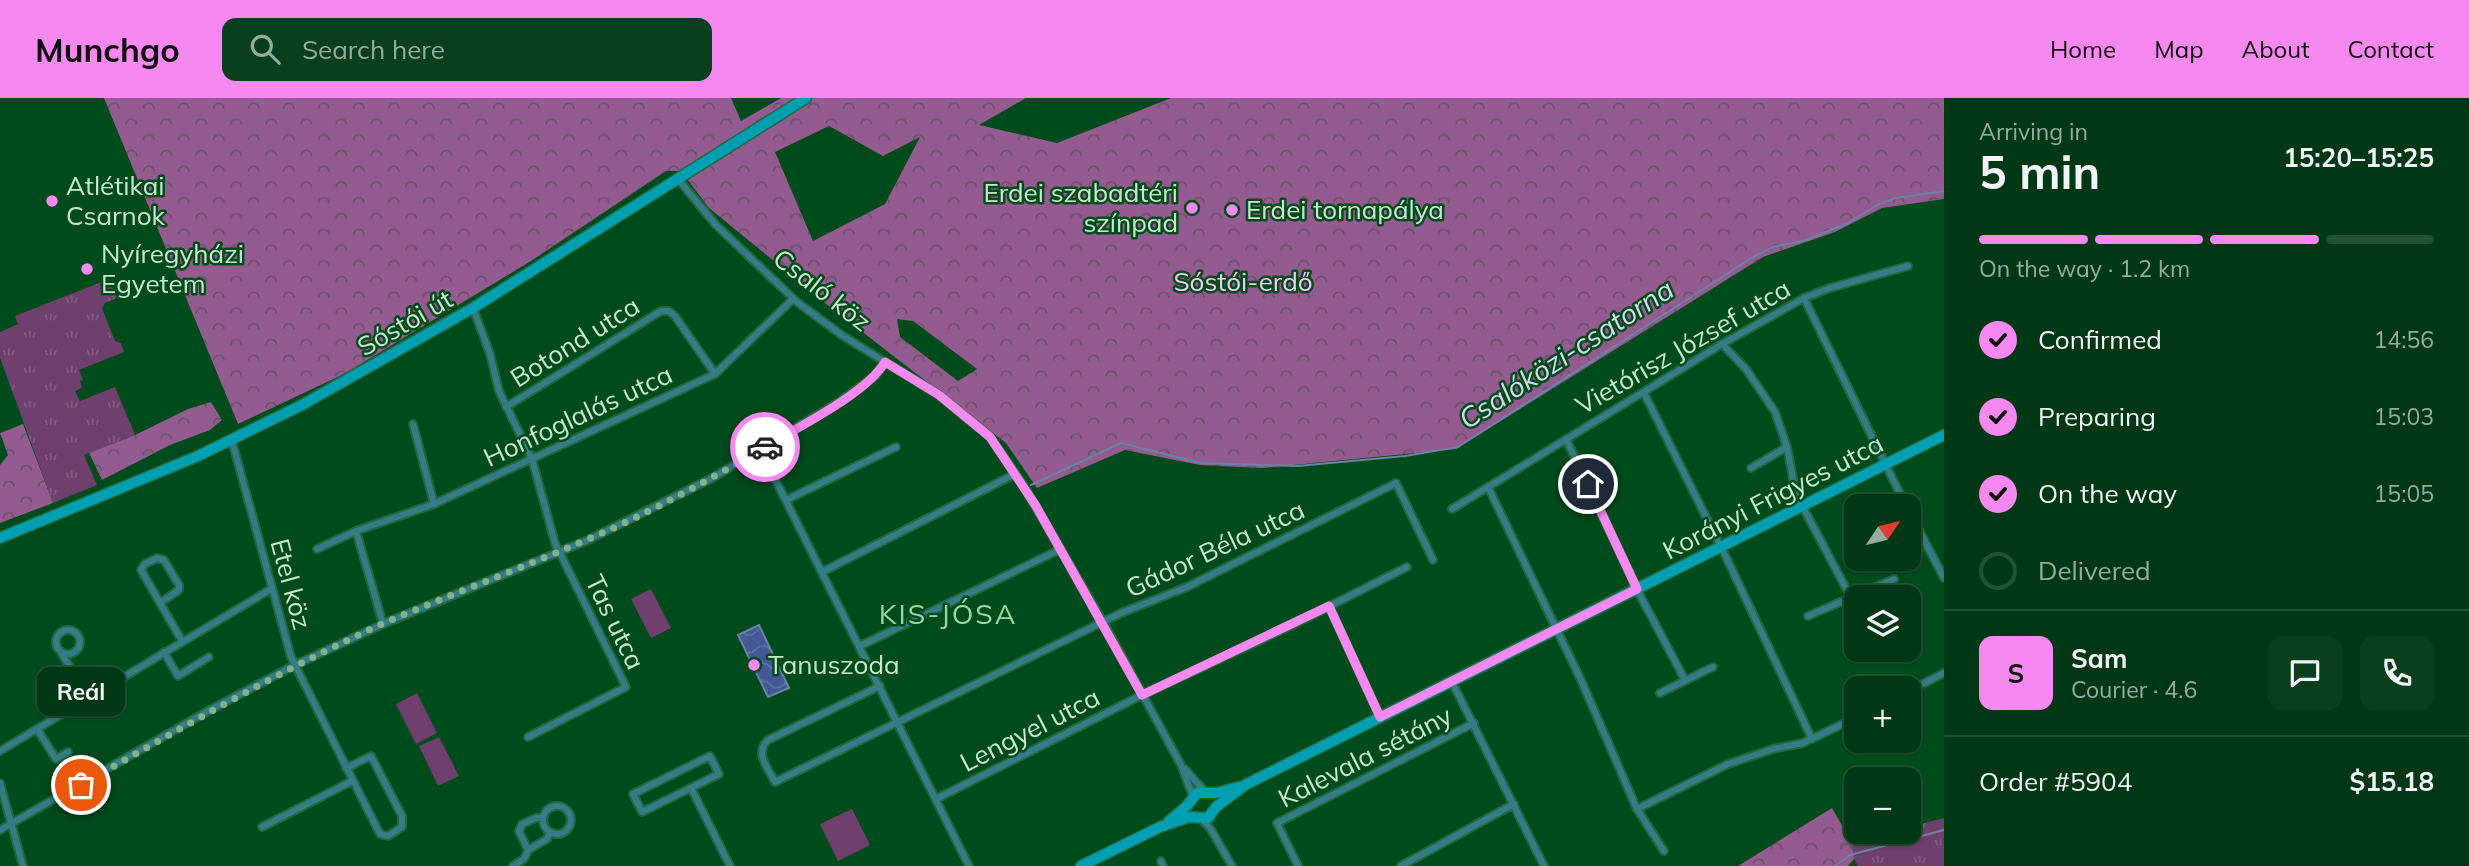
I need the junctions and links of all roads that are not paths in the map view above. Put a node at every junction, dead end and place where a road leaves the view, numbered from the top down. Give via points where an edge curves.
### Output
1 (806, 98) edge
2 (678, 178) junction
3 (1908, 266) dead end
4 (1804, 298) junction
5 (793, 299) junction
6 (473, 308) junction
7 (1722, 344) junction
8 (885, 362) junction
9 (715, 373) junction
10 (1644, 393) junction
11 (506, 407) junction
12 (413, 424) dead end
13 (1944, 435) edge
14 (1566, 439) junction
15 (232, 441) junction
16 (895, 447) dead end
17 (1787, 447) junction
18 (760, 449) junction
19 (532, 458) junction
20 (1885, 465) junction
21 (1751, 468) dead end
22 (1015, 474) junction
23 (1488, 487) junction
24 (1900, 494) edge
25 (786, 500) junction
26 (434, 503) junction
27 (1803, 507) junction
28 (1452, 509) dead end
29 (356, 531) junction
30 (1922, 536) edge
31 (0, 538) edge
32 (1721, 548) junction
33 (317, 549) dead end
34 (1061, 549) junction
35 (560, 551) junction
36 (1433, 560) dead end
37 (1407, 568) dead end
38 (822, 572) junction
39 (1944, 578) edge
40 (1894, 579) dead end
41 (1844, 585) edge
42 (1881, 585) edge
43 (271, 589) junction
44 (1637, 589) junction
45 (1844, 599) edge
46 (161, 602) junction
47 (1329, 606) junction
48 (1808, 616) dead end
49 (1102, 622) junction
50 (383, 624) junction
51 (1556, 629) junction
52 (182, 641) junction
53 (860, 646) junction
54 (164, 652) junction
55 (62, 653) junction
56 (209, 657) dead end
57 (295, 665) junction
58 (1713, 667) dead end
59 (1944, 673) edge
60 (1685, 680) junction
61 (1452, 682) junction
62 (1921, 685) edge
63 (880, 686) junction
64 (1660, 692) dead end
65 (1142, 695) junction
66 (88, 697) junction
67 (1380, 717) junction
68 (1474, 723) junction
69 (1844, 723) edge
70 (898, 724) junction
71 (37, 729) junction
72 (528, 737) dead end
73 (1812, 739) junction
74 (0, 751) edge
75 (68, 752) dead end
76 (1181, 765) junction
77 (346, 768) junction
78 (352, 781) junction
79 (0, 783) edge
80 (1245, 785) junction
81 (691, 789) junction
82 (1207, 792) junction
83 (936, 799) junction
84 (1190, 801) junction
85 (1514, 804) junction
86 (1637, 809) junction
87 (1215, 811) junction
88 (544, 818) junction
89 (1199, 818) junction
90 (11, 824) junction
91 (262, 827) dead end
92 (1160, 827) junction
93 (0, 830) edge
94 (550, 832) junction
95 (1217, 839) junction
96 (528, 850) junction
97 (1664, 851) dead end
98 (23, 866) edge
99 (513, 866) edge
100 (730, 866) edge
101 (969, 866) edge
102 (1081, 866) edge
103 (1232, 866) edge
104 (1298, 866) edge
105 (1401, 866) edge
106 (1544, 866) edge

1 - 2 street, Sóstói út
2 - 5 street, Csaló köz via 716,225
2 - 6 street, Sóstói út
3 - 4 street, Vietórisz József utca
4 - 7 street, Vietórisz József utca
4 - 20 street
5 - 8 street, Csaló köz
5 - 9 street, Honfoglalás utca
6 - 11 street
6 - 15 street, Sóstói út
7 - 10 street, Vietórisz József utca
7 - 17 street via 1762,391
8 - 18 street via 875,376 836,404
8 - 22 street, Csaló köz via 977,424
9 - 11 street, Botond utca via 675,316 661,311
9 - 19 street, Honfoglalás utca
10 - 14 street, Vietórisz József utca
10 - 32 street
11 - 19 street
12 - 26 street
13 - 20 street, Korányi Frigyes utca
14 - 23 street, Vietórisz József utca
14 - 44 street
15 - 31 street, Sóstói út
15 - 43 street, Etel köz
16 - 25 street
17 - 21 street
17 - 27 street
18 - 25 street
18 - 35 street via 712,478
19 - 26 street, Honfoglalás utca
19 - 35 street
20 - 24 street
20 - 27 street, Korányi Frigyes utca
22 - 34 street, Csaló köz
22 - 38 street
23 - 28 street, Vietórisz József utca
23 - 51 street
25 - 38 street
26 - 29 street, Honfoglalás utca
27 - 32 street, Korányi Frigyes utca
27 - 41 street
29 - 33 street, Honfoglalás utca
29 - 50 street
30 - 39 street
32 - 44 street, Korányi Frigyes utca
32 - 73 street
34 - 49 street, Csaló köz
34 - 53 street
35 - 50 street
35 - 72 street, Tas utca via 626,687
36 - 49 street, Gádor Béla utca via 1396,483 1179,591
37 - 47 street, Lengyel utca
38 - 53 street
40 - 42 street
43 - 52 street
43 - 57 street, Etel köz
44 - 51 street, Korányi Frigyes utca
44 - 60 street
45 - 48 street
46 - 46 street via 141,570 157,558 164,560 179,585 179,590
46 - 52 street
47 - 65 street, Lengyel utca
47 - 67 street
49 - 65 street, Csaló köz
49 - 70 street, Gádor Béla utca
50 - 57 street
51 - 61 street, Korányi Frigyes utca
51 - 86 street
52 - 54 street
53 - 63 street
54 - 56 street via 178,676
54 - 66 street
55 - 55 street via 56,647 57,636 66,629 75,631 79,647 70,654
55 - 66 street
57 - 77 street, Etel köz
57 - 90 street
58 - 60 street
59 - 62 street
60 - 64 street
61 - 67 street, Korányi Frigyes utca
61 - 68 street, Kalevala sétány
63 - 70 street
63 - 70 street, Gádor Béla utca via 768,740 761,754 775,782
65 - 76 street, Csaló köz
65 - 83 street, Lengyel utca
66 - 71 street
67 - 80 street, Korányi Frigyes utca
68 - 85 street, Kalevala sétány
68 - 104 street, Kalevala sétány via 1277,823
69 - 73 street
70 - 83 street
71 - 74 street
71 - 75 street via 56,759
73 - 86 street via 1728,764
76 - 82 street, Csaló köz
76 - 84 street, Csaló köz via 1192,794
77 - 78 street, Etel köz
77 - 78 street, Etel köz via 371,756 402,816 402,827 388,836 380,834
78 - 91 street
79 - 90 street
80 - 82 street, Korányi Frigyes utca
80 - 87 street, Korányi Frigyes utca
81 - 81 street via 719,774 709,756 633,794 642,813
81 - 100 street
82 - 84 street, Korányi Frigyes utca via 1197,793
82 - 87 street via 1215,799
83 - 101 street
84 - 89 street via 1192,813
84 - 92 street, Korányi Frigyes utca
85 - 105 street
85 - 106 street, Kalevala sétány
86 - 97 street
87 - 89 street, Korányi Frigyes utca
87 - 95 street
88 - 94 street
88 - 94 street via 549,808 557,806 570,816 570,826 564,832
88 - 96 street via 522,824 519,831
89 - 92 street, Korányi Frigyes utca
89 - 95 street
90 - 93 street
90 - 98 street
92 - 102 street, Korányi Frigyes utca
94 - 96 street via 547,839
95 - 103 street
96 - 99 street

